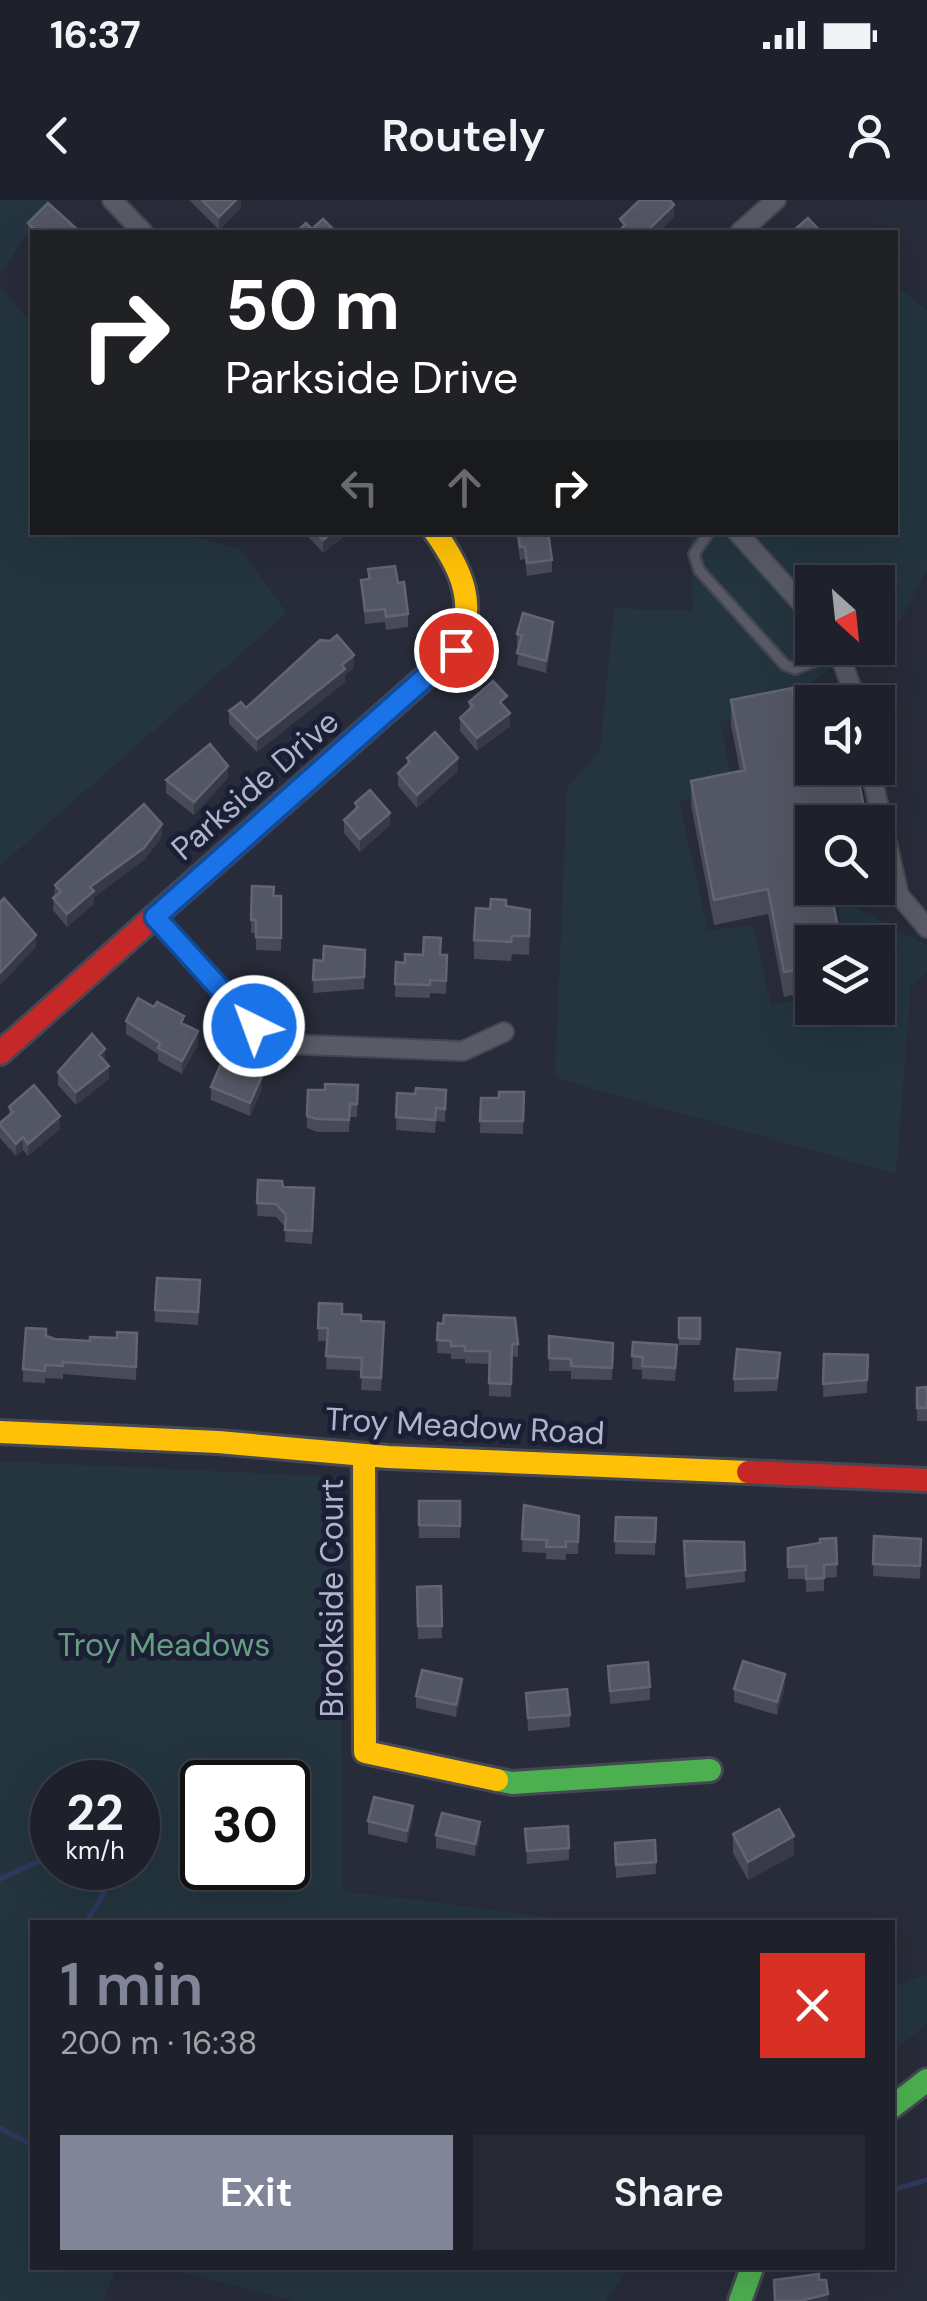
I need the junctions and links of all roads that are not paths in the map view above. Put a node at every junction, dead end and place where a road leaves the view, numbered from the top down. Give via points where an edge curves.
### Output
1 (112, 200) edge
2 (776, 200) edge
3 (141, 230) edge
4 (742, 230) edge
5 (437, 535) edge
6 (706, 535) edge
7 (739, 535) edge
8 (795, 596) edge
9 (804, 665) edge
10 (874, 785) edge
11 (155, 917) junction
12 (927, 928) edge
13 (504, 1032) dead end
14 (0, 1054) edge
15 (0, 1432) edge
16 (364, 1455) junction
17 (927, 1480) edge
18 (710, 1770) dead end
19 (927, 2080) edge
20 (895, 2105) edge
21 (751, 2270) edge
22 (740, 2301) edge

1 - 3 street
2 - 4 street
5 - 11 street, Parkside Drive via 464,578 469,603 456,650
6 - 9 lane via 694,554 699,570 785,665
7 - 8 street
10 - 12 street via 899,895
11 - 13 street via 254,1026 283,1044 463,1051
11 - 14 street, Parkside Drive
15 - 16 street, Troy Meadow Road
16 - 17 street, Troy Meadow Road
16 - 18 street, Brookside Court via 365,1752 512,1783
19 - 20 street
21 - 22 street

